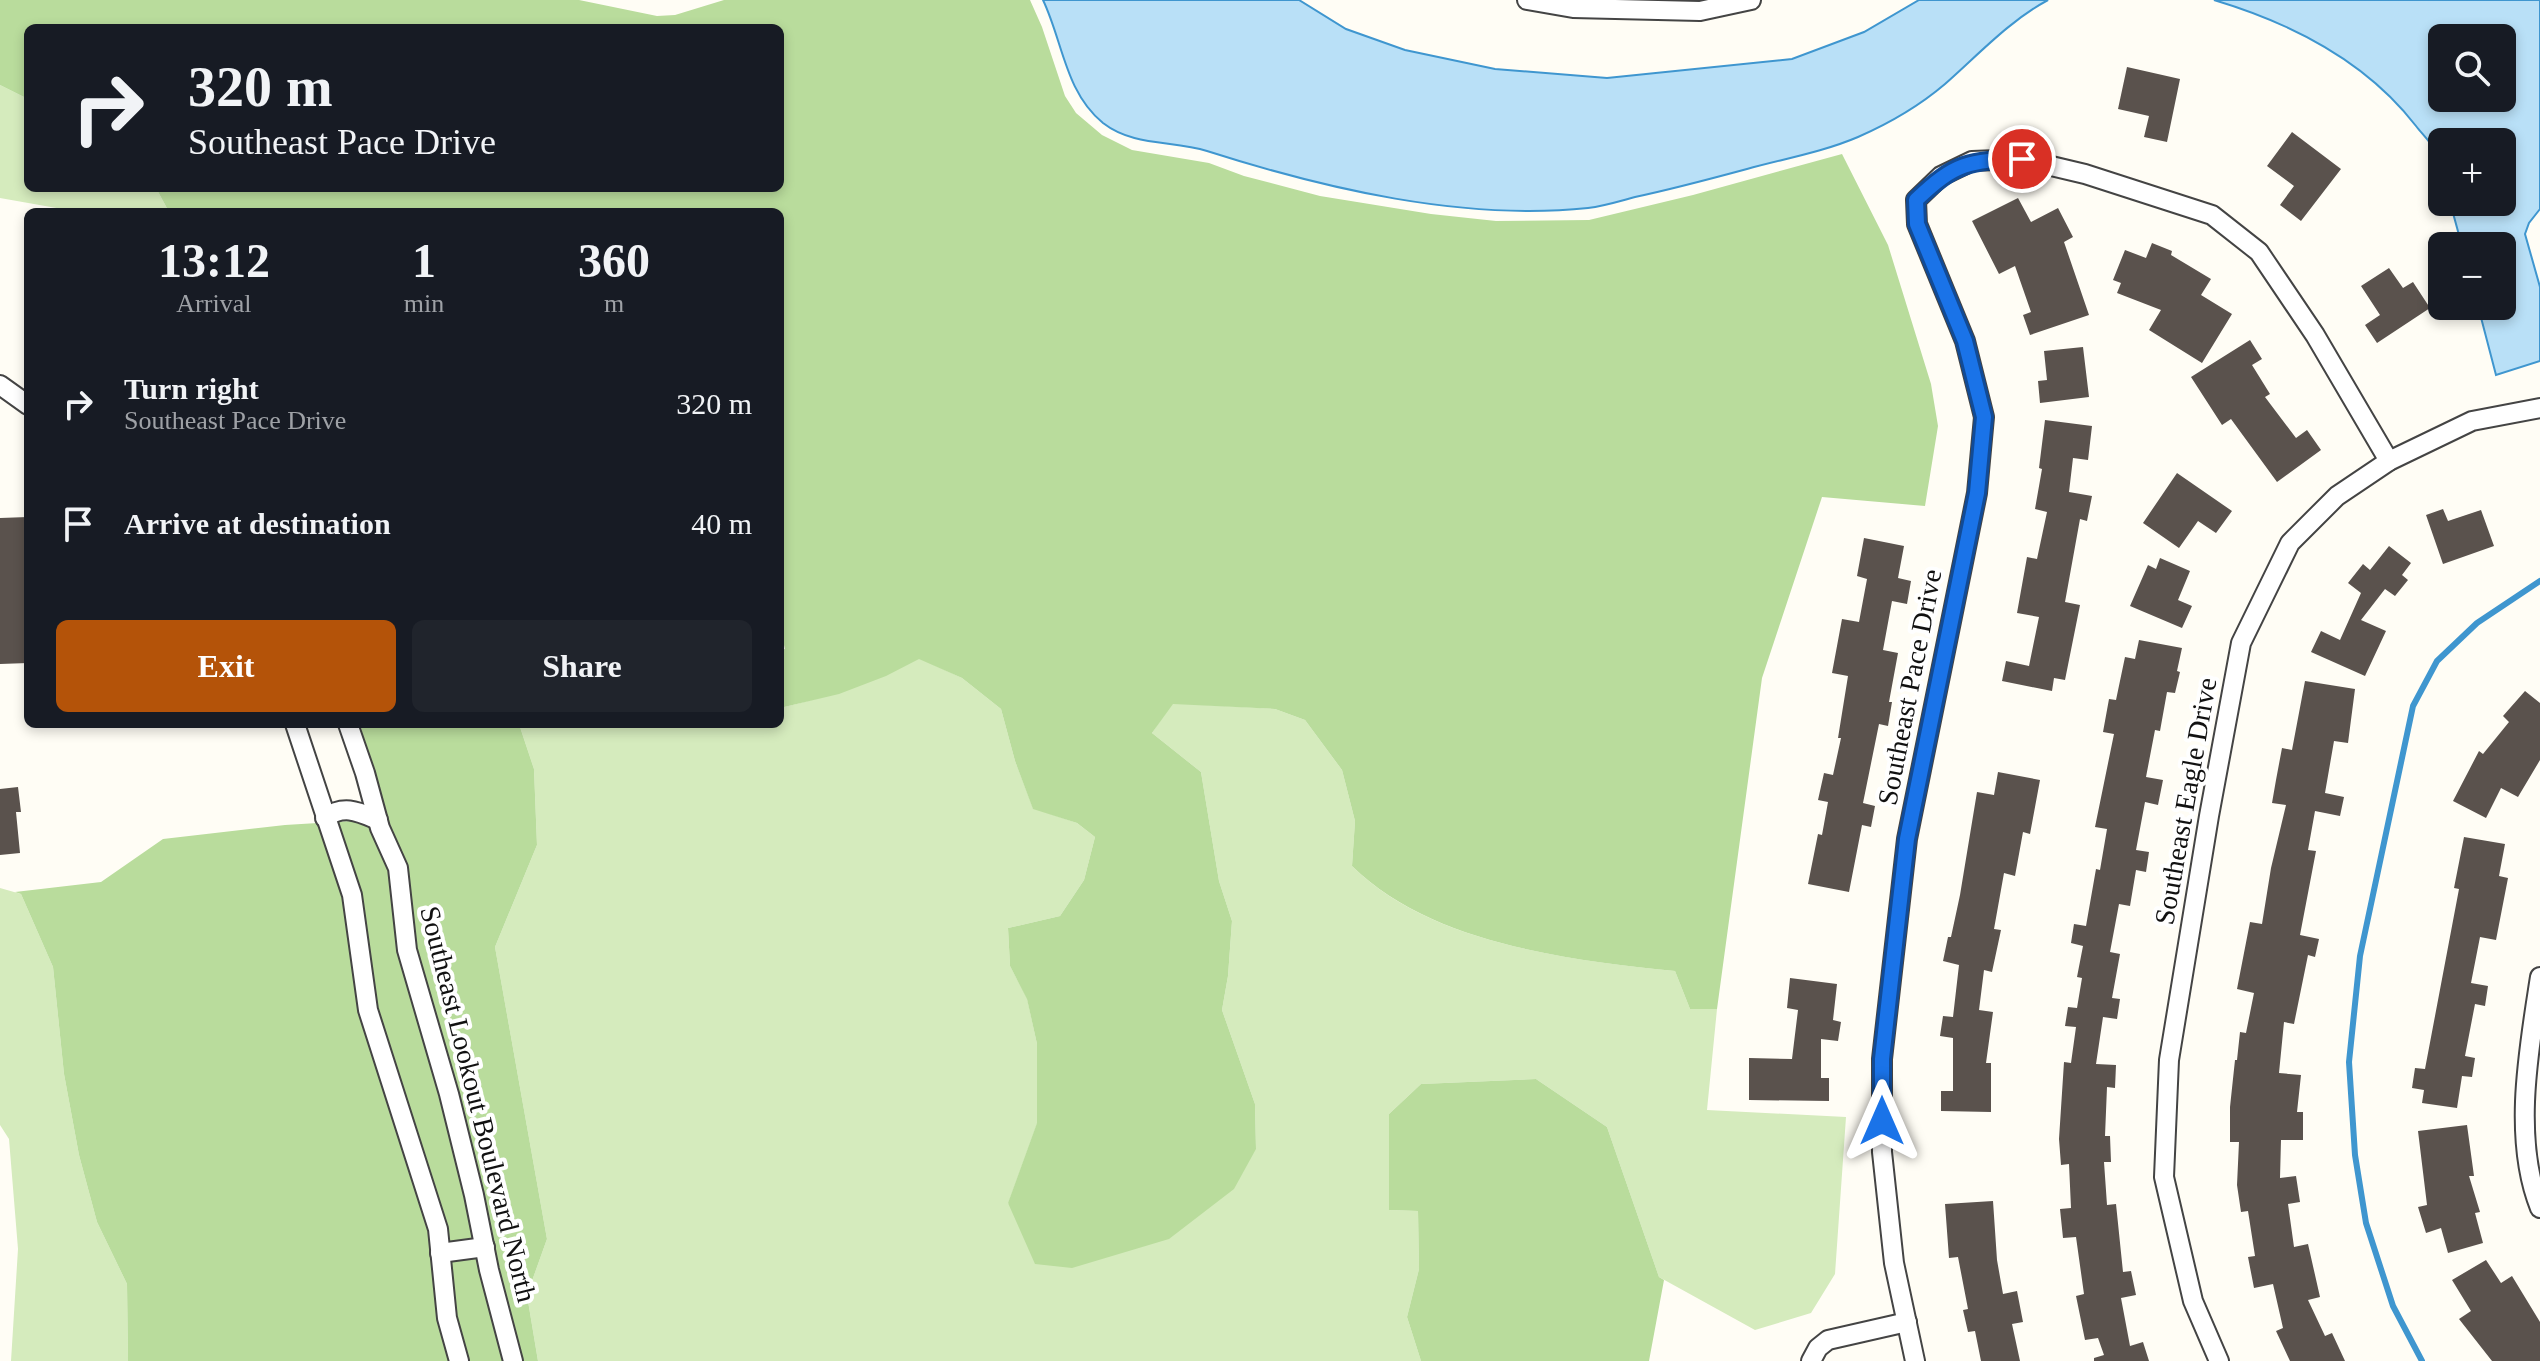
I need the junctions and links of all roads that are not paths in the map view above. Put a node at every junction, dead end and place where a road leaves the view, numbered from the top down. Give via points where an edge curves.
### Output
1 (1527, 0) edge
2 (1751, 0) edge
3 (0, 385) edge
4 (24, 402) edge
5 (2540, 408) edge
6 (2389, 461) junction
7 (296, 728) edge
8 (349, 728) edge
9 (325, 818) junction
10 (378, 820) junction
11 (2540, 977) edge
12 (2540, 1208) edge
13 (485, 1247) junction
14 (440, 1253) junction
15 (1907, 1322) junction
16 (459, 1361) edge
17 (513, 1361) edge
18 (1811, 1361) edge
19 (1915, 1361) edge
20 (2219, 1361) edge

1 - 2 street via 1573,8 1700,11
3 - 4 street
5 - 6 street, Southeast Eagle Drive via 2472,421
6 - 15 street, Southeast Pace Drive via 2259,252 2212,215 2022,159 1972,161 1941,176 1916,200 1917,224 1965,341 1984,417 1977,493 1907,839 1882,1059 1882,1152 1894,1263
6 - 20 street, Southeast Eagle Drive via 2337,496 2290,543 2241,643 2169,1060 2164,1177 2193,1301
7 - 9 street
8 - 10 street, Southeast Lookout Boulevard North
9 - 10 street via 353,810
9 - 14 street via 352,895 368,1010 438,1229
10 - 13 street, Southeast Lookout Boulevard North via 398,868 407,950 449,1094
11 - 12 street via 2525,1120
13 - 14 street
13 - 17 street, Southeast Lookout Boulevard North
14 - 16 street via 447,1318
15 - 18 street via 1828,1340
15 - 19 street, Southeast Pace Drive

